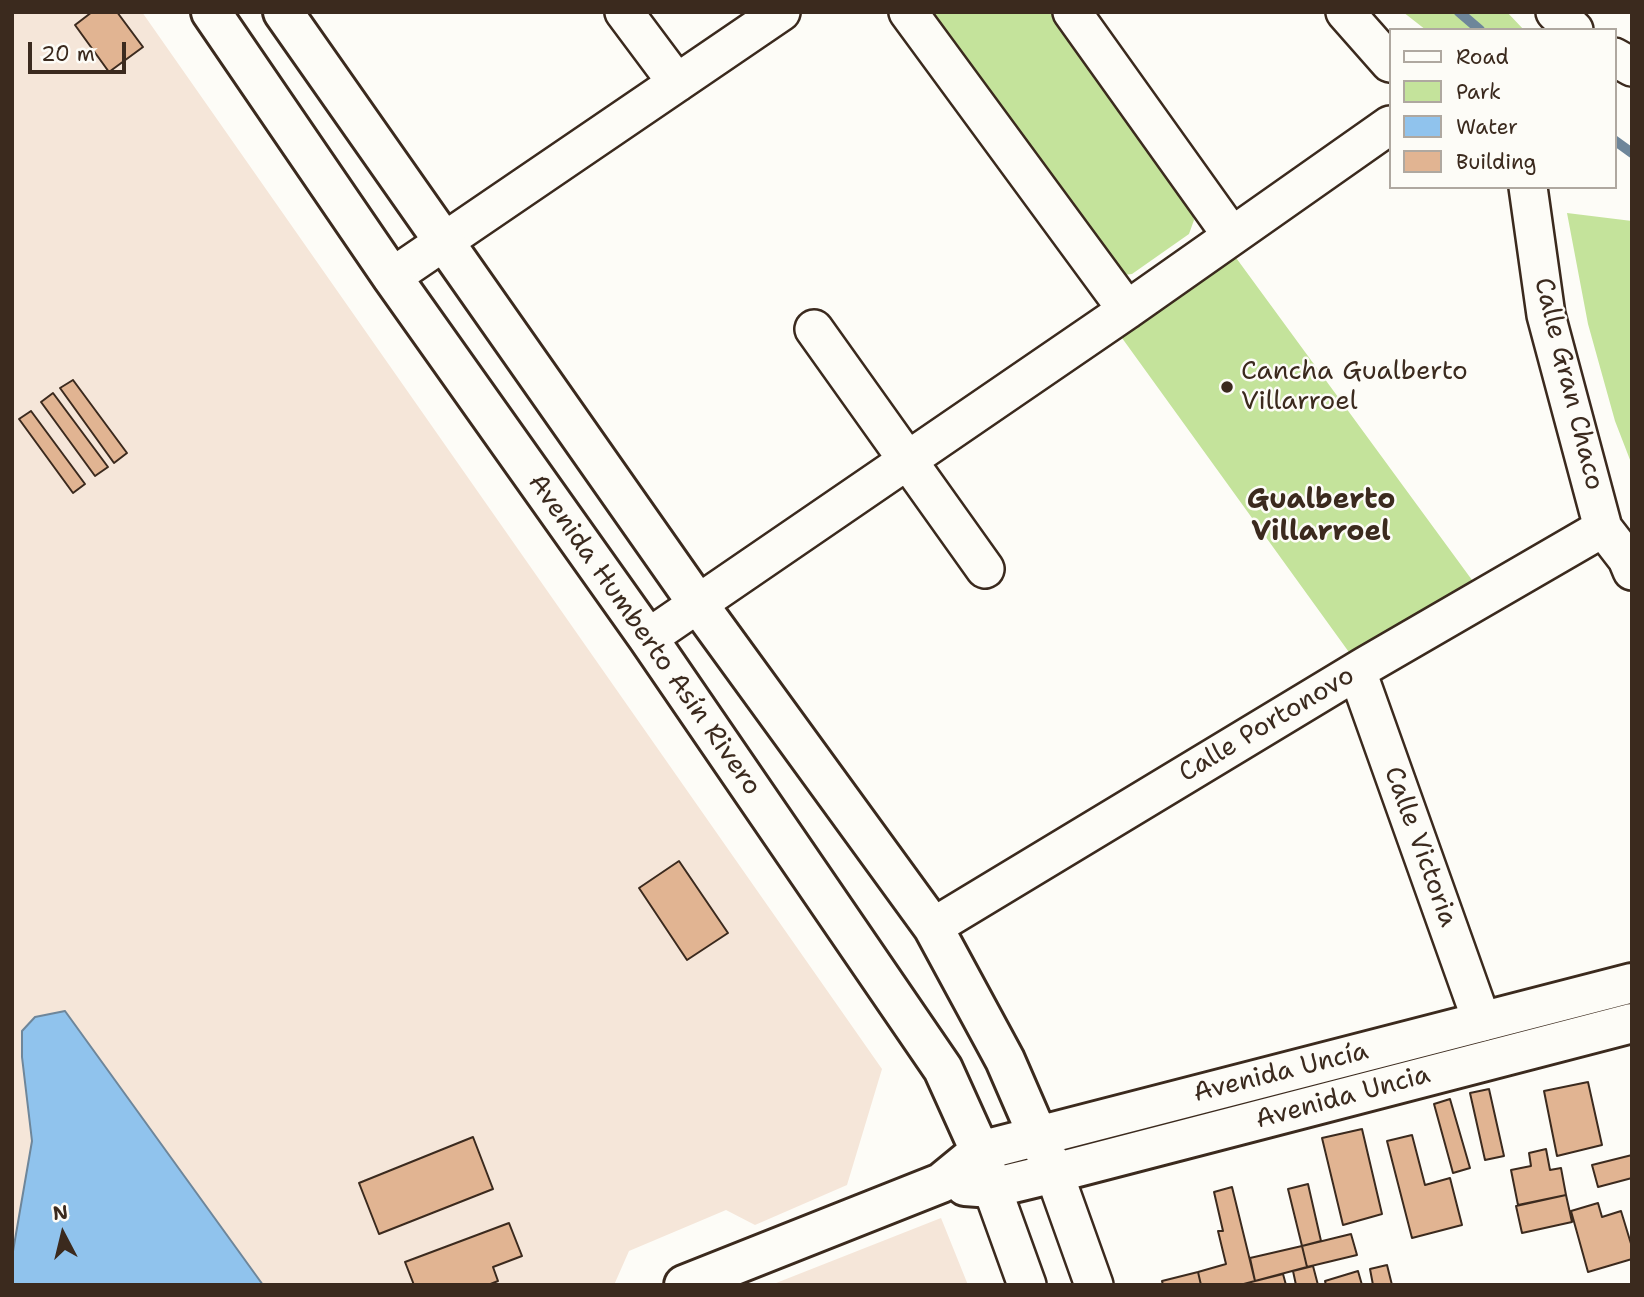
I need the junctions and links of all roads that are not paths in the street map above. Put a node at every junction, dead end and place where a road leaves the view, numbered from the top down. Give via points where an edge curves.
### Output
1 (211, 12) edge
2 (284, 12) edge
3 (624, 12) edge
4 (781, 12) edge
5 (908, 12) edge
6 (1072, 12) edge
7 (1345, 12) edge
8 (1555, 12) edge
9 (1572, 28) edge
10 (1616, 58) edge
11 (1388, 61) edge
12 (1632, 66) edge
13 (677, 83) junction
14 (1388, 126) edge
15 (1528, 189) edge
16 (1232, 236) junction
17 (443, 243) junction
18 (392, 277) junction
19 (1127, 310) junction
20 (814, 329) dead end
21 (908, 461) junction
22 (1604, 528) junction
23 (1630, 563) edge
24 (985, 569) dead end
25 (698, 604) junction
26 (648, 638) junction
27 (1357, 671) junction
28 (933, 927) junction
29 (1632, 983) edge
30 (1482, 1022) junction
31 (1632, 1023) edge
32 (1037, 1134) junction
33 (980, 1151) junction
34 (1054, 1173) junction
35 (941, 1183) junction
36 (992, 1188) junction
37 (684, 1285) edge
38 (1027, 1285) edge
39 (1094, 1285) edge

1 - 18 street, Avenida Humberto Asín Rivero
2 - 17 street
3 - 13 street
4 - 13 street
5 - 19 street
6 - 16 street
7 - 11 street
8 - 9 street
10 - 12 street
13 - 17 street
14 - 16 street
15 - 22 street, Calle Gran Chaco via 1546,315
16 - 19 street
17 - 18 street
17 - 25 street
18 - 26 street, Avenida Humberto Asín Rivero
19 - 21 street
20 - 21 street
21 - 24 street
21 - 25 street
22 - 23 street, Calle Gran Chaco
22 - 27 street, Calle Portonovo
25 - 26 street
25 - 28 street
26 - 33 street, Avenida Humberto Asín Rivero via 943,1069
27 - 28 street, Calle Portonovo
27 - 30 street, Calle Victoria
28 - 32 street via 1005,1059
29 - 30 street, Avenida Uncía
30 - 32 street, Avenida Uncía
31 - 34 street, Avenida Uncia
32 - 33 street, Avenida Uncía
32 - 34 street
33 - 35 street, Avenida Uncía
33 - 36 street, Avenida Humberto Asín Rivero
34 - 36 street, Avenida Uncía
34 - 39 street
35 - 36 street, Avenida Uncía
35 - 37 street, Avenida Uncía
36 - 38 street, Avenida Humberto Asín Rivero

